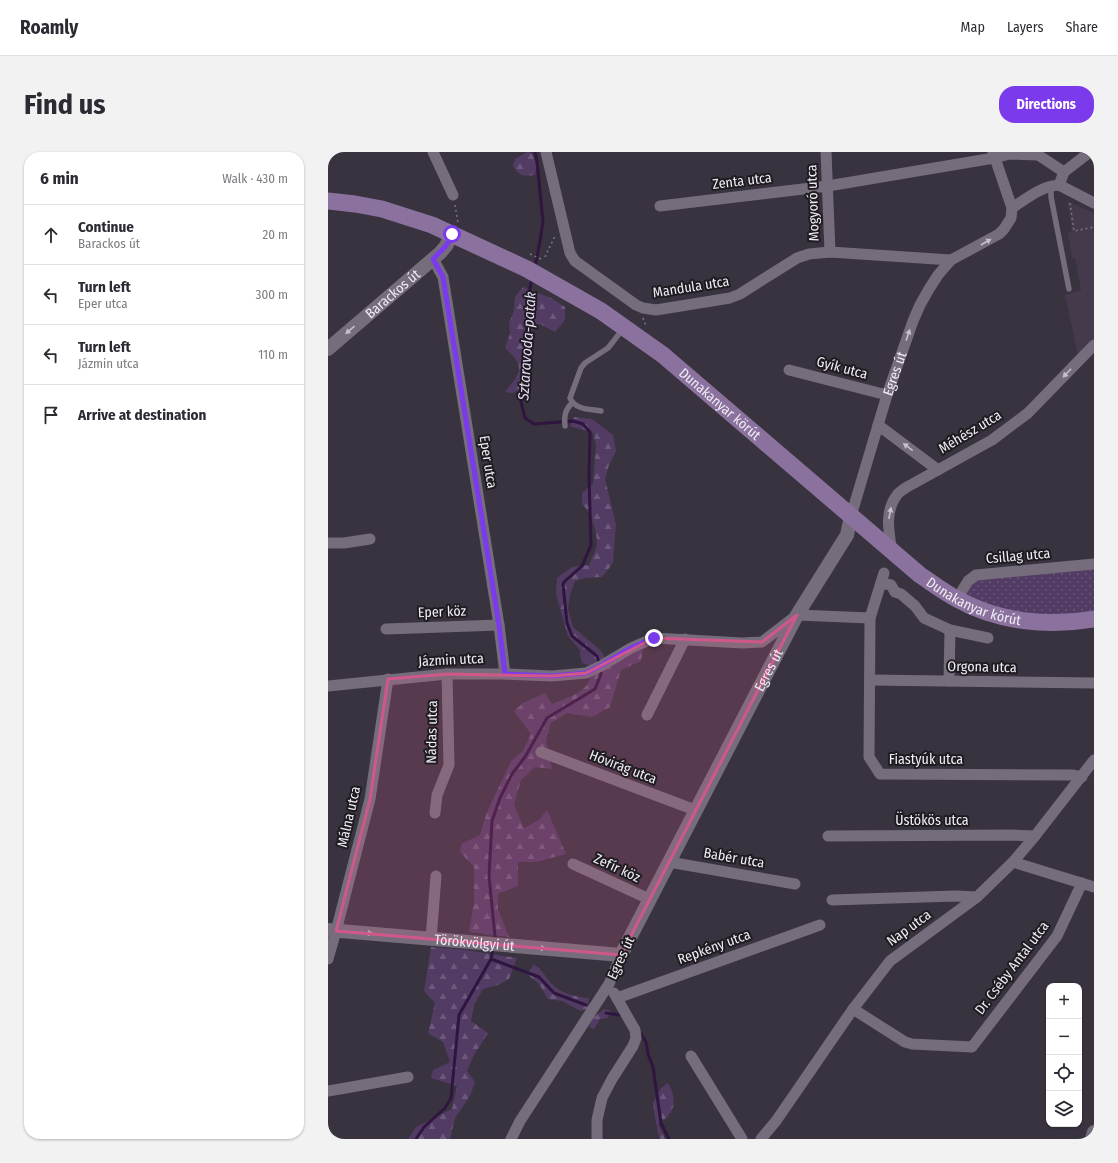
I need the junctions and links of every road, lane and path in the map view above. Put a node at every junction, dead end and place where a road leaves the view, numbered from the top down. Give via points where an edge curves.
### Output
1 (433, 152) edge
2 (546, 152) edge
3 (826, 152) edge
4 (1090, 152) edge
5 (1010, 153) edge
6 (1038, 154) edge
7 (994, 155) edge
8 (1064, 172) junction
9 (1055, 185) junction
10 (828, 186) junction
11 (453, 195) joint
12 (328, 201) edge
13 (1070, 201) dead end
14 (1094, 203) edge
15 (660, 206) dead end
16 (1012, 208) junction
17 (564, 227) junction
18 (1094, 227) edge
19 (455, 228) junction
20 (830, 252) junction
21 (545, 257) dead end
22 (433, 259) junction
23 (952, 260) junction
24 (1069, 289) dead end
25 (624, 327) junction
26 (1094, 344) edge
27 (328, 349) edge
28 (789, 370) dead end
29 (888, 395) junction
30 (572, 403) junction
31 (601, 411) dead end
32 (878, 425) junction
33 (565, 426) dead end
34 (938, 470) junction
35 (851, 516) junction
36 (370, 539) dead end
37 (328, 543) edge
38 (892, 552) junction
39 (1094, 564) edge
40 (957, 599) junction
41 (797, 616) junction
42 (870, 618) junction
43 (1094, 619) edge
44 (499, 625) junction
45 (386, 629) dead end
46 (950, 630) junction
47 (988, 638) dead end
48 (685, 639) junction
49 (447, 674) junction
50 (505, 674) junction
51 (388, 679) junction
52 (870, 680) junction
53 (949, 681) junction
54 (1094, 683) edge
55 (328, 686) edge
56 (647, 715) dead end
57 (541, 752) dead end
58 (1094, 760) edge
59 (1082, 777) junction
60 (695, 810) junction
61 (435, 813) dead end
62 (828, 836) dead end
63 (1035, 836) junction
64 (669, 862) junction
65 (1013, 862) junction
66 (573, 864) dead end
67 (436, 876) dead end
68 (1082, 883) junction
69 (795, 884) dead end
70 (1094, 887) edge
71 (977, 897) junction
72 (649, 899) junction
73 (832, 900) dead end
74 (820, 925) dead end
75 (332, 930) edge
76 (431, 939) junction
77 (621, 955) junction
78 (328, 959) edge
79 (609, 984) junction
80 (617, 998) junction
81 (853, 1009) junction
82 (691, 1056) dead end
83 (408, 1077) dead end
84 (328, 1091) edge
85 (1094, 1132) edge
86 (512, 1139) edge
87 (597, 1139) edge
88 (742, 1139) edge
89 (761, 1139) edge
90 (1092, 1139) edge

1 - 11 street
2 - 17 street, Mandula utca
3 - 10 street, Mogyoró utca
4 - 8 street
5 - 6 street, Zenta utca
5 - 7 street, Zenta utca
6 - 8 street
7 - 10 street, Zenta utca
7 - 16 street
8 - 9 street
9 - 14 street
9 - 16 street via 1041,190
9 - 24 lane via 1051,197
10 - 15 street, Zenta utca
10 - 20 street, Mogyoró utca
11 - 19 path
12 - 19 main road, Dunakanyar körút via 382,209 432,226
13 - 18 path via 1074,231
23 -> 16 street, Egres út via 999,234 1011,218
17 - 20 street, Mandula utca via 575,261 636,305 656,310 730,298 797,258
17 - 21 path via 556,233
19 - 22 street, Barackos út via 446,246
19 - 25 main road, Dunakanyar körút via 534,265
20 - 23 street, Mandula utca
22 -> 27 street, Barackos út
22 - 44 street, Eper utca via 443,277
29 -> 23 street, Egres út via 912,321 938,275
25 - 30 lane via 608,348 581,368 570,398
25 - 35 main road, Dunakanyar körút via 663,355
26 -> 34 street, Méhész utca via 1028,413 992,440
28 - 29 street, Gyík utca
29 - 32 street, Egres út
30 - 31 lane via 578,407
30 - 33 lane via 564,416
34 -> 32 street
32 - 35 street, Egres út
38 -> 34 street, Méhész utca via 888,526 889,510 897,494
35 - 38 main road, Dunakanyar körút
35 - 41 street, Egres út via 847,535
36 - 37 street
38 - 40 main road, Dunakanyar körút via 920,575
39 - 40 street, Csillag utca via 976,575 968,581
40 - 43 main road, Dunakanyar körút via 1003,617 1028,622 1058,623
41 - 42 street
41 - 48 street, Jázmin utca via 762,642
41 - 60 street, Egres út
42 - 46 street, Fiastyúk utca via 882,578 895,592 902,594 915,606 924,618
42 - 52 street, Fiastyúk utca
44 - 45 street, Eper köz
44 - 50 street, Eper utca
46 - 47 street
46 - 53 street
48 - 50 street, Jázmin utca via 654,638 586,673 552,676
48 - 56 street
49 - 50 street, Jázmin utca
49 - 51 street, Jázmin utca
49 - 61 street, Nádas utca via 449,765 437,795
51 - 55 street, Jázmin utca
51 - 75 street, Málna utca via 370,799
52 - 53 street, Orgona utca
52 - 59 street, Fiastyúk utca via 869,757 880,774
53 - 54 street, Orgona utca
57 - 60 street, Hóvirág utca
58 - 59 street, Nap utca
59 - 63 street, Nap utca
60 - 64 street, Egres út
62 - 63 street, Üstökös utca
63 - 65 street, Nap utca
64 - 69 street, Babér utca
64 - 72 street, Egres út
65 - 68 street
65 - 71 street, Nap utca
66 - 72 street, Zefír köz
67 - 76 street
68 - 70 street
68 - 81 street, Dr. Cséby Antal utca via 1057,936 972,1047 905,1042
71 - 73 street
71 - 81 street, Nap utca via 890,961
72 - 77 street, Egres út
74 - 80 street, Repkény utca
75 -> 76 street, Törökvölgyi út
75 - 78 street, Málna utca
76 -> 77 street, Törökvölgyi út
77 - 79 street, Egres út
79 - 80 street
79 - 86 street, Egres út via 520,1121
80 - 87 street via 636,1038 602,1098 596,1120
81 - 89 street, Nap utca
82 - 88 street
83 - 84 street
85 - 90 street

